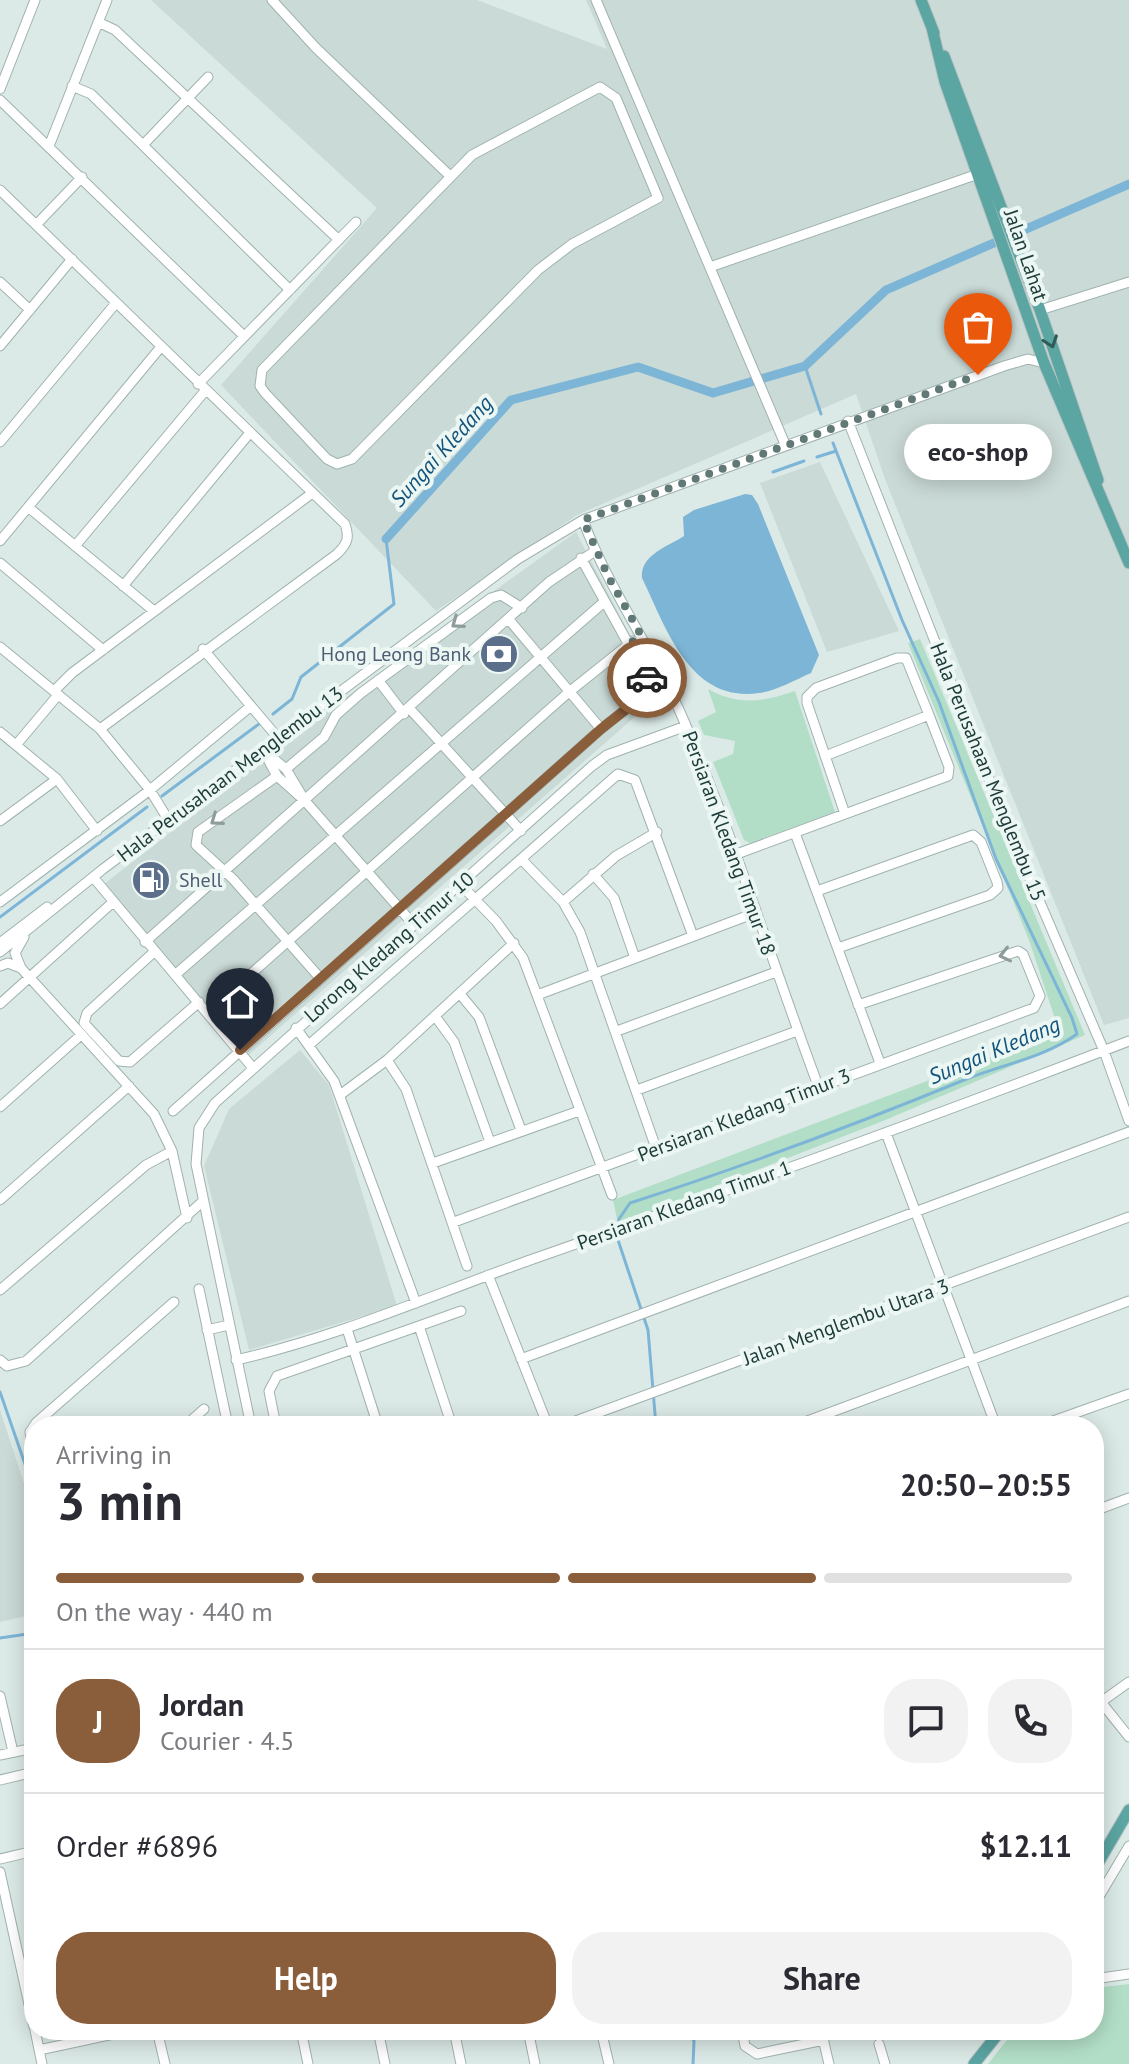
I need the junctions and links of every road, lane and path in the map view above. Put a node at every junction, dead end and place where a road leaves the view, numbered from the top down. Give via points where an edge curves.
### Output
1 (35, 0) edge
2 (107, 0) edge
3 (272, 0) edge
4 (596, 0) edge
5 (921, 0) edge
6 (98, 22) junction
7 (932, 28) junction
8 (208, 77) dead end
9 (72, 86) junction
10 (0, 89) edge
11 (188, 98) junction
12 (0, 100) edge
13 (143, 145) junction
14 (49, 146) junction
15 (978, 174) junction
16 (449, 175) junction
17 (82, 177) junction
18 (0, 190) edge
19 (999, 221) junction
20 (356, 222) dead end
21 (36, 225) junction
22 (339, 240) junction
23 (1008, 244) junction
24 (72, 259) junction
25 (710, 267) junction
26 (0, 282) edge
27 (1129, 282) edge
28 (290, 290) junction
29 (116, 303) junction
30 (30, 310) junction
31 (1040, 310) junction
32 (244, 336) junction
33 (1037, 343) junction
34 (0, 346) edge
35 (160, 348) junction
36 (1028, 359) junction
37 (1044, 363) junction
38 (201, 388) junction
39 (848, 421) junction
40 (249, 434) junction
41 (0, 442) edge
42 (785, 444) junction
43 (1099, 488) junction
44 (311, 494) junction
45 (28, 507) junction
46 (583, 520) junction
47 (0, 541) edge
48 (75, 546) junction
49 (595, 551) junction
50 (581, 558) junction
51 (0, 563) edge
52 (1129, 563) edge
53 (123, 586) junction
54 (604, 602) junction
55 (522, 608) junction
56 (154, 611) junction
57 (510, 621) junction
58 (641, 635) junction
59 (629, 644) junction
60 (0, 647) edge
61 (203, 649) junction
62 (103, 650) junction
63 (539, 656) junction
64 (378, 680) junction
65 (569, 692) junction
66 (56, 693) junction
67 (251, 706) junction
68 (407, 712) junction
69 (929, 715) junction
70 (686, 726) junction
71 (100, 729) junction
72 (601, 729) junction
73 (2, 737) edge
74 (278, 738) junction
75 (440, 742) junction
76 (16, 745) junction
77 (263, 750) junction
78 (825, 756) junction
79 (286, 769) junction
80 (277, 776) junction
81 (57, 779) junction
82 (473, 779) junction
83 (150, 790) junction
84 (306, 802) junction
85 (505, 814) junction
86 (845, 814) junction
87 (0, 821) edge
88 (169, 821) junction
89 (97, 831) junction
90 (521, 831) junction
91 (657, 832) junction
92 (795, 833) junction
93 (335, 835) junction
94 (734, 855) junction
95 (522, 860) junction
96 (367, 870) junction
97 (225, 872) junction
98 (593, 874) junction
99 (93, 877) junction
100 (461, 885) junction
101 (817, 891) junction
102 (476, 899) junction
103 (0, 902) edge
104 (563, 902) junction
105 (112, 903) junction
106 (256, 905) junction
107 (401, 907) junction
108 (755, 913) junction
109 (41, 920) junction
110 (414, 925) junction
111 (693, 936) junction
112 (287, 940) junction
113 (145, 942) junction
114 (0, 943) edge
115 (514, 943) junction
116 (838, 948) junction
117 (0, 952) edge
118 (154, 952) junction
119 (635, 958) junction
120 (0, 966) edge
121 (21, 968) junction
122 (776, 972) junction
123 (596, 973) junction
124 (175, 975) junction
125 (30, 977) junction
126 (320, 978) junction
127 (460, 994) junction
128 (540, 994) junction
129 (199, 1002) junction
130 (0, 1004) edge
131 (858, 1005) junction
132 (208, 1012) junction
133 (435, 1016) junction
134 (296, 1028) junction
135 (617, 1031) junction
136 (797, 1031) junction
137 (81, 1035) junction
138 (1129, 1041) edge
139 (310, 1044) junction
140 (240, 1050) junction
141 (1104, 1051) junction
142 (387, 1060) junction
143 (880, 1063) junction
144 (253, 1068) junction
145 (129, 1086) junction
146 (819, 1088) junction
147 (637, 1090) junction
148 (340, 1095) junction
149 (0, 1107) edge
150 (173, 1111) dead end
151 (579, 1111) junction
152 (1129, 1121) edge
153 (521, 1130) junction
154 (1129, 1132) edge
155 (886, 1133) junction
156 (490, 1142) junction
157 (656, 1148) junction
158 (172, 1151) junction
159 (433, 1163) junction
160 (602, 1167) junction
161 (612, 1195) dead end
162 (0, 1200) edge
163 (203, 1201) junction
164 (916, 1213) junction
165 (1129, 1217) edge
166 (187, 1218) junction
167 (454, 1222) junction
168 (467, 1266) dead end
169 (488, 1275) junction
170 (942, 1285) junction
171 (199, 1289) dead end
172 (0, 1290) edge
173 (1129, 1301) edge
174 (174, 1302) dead end
175 (416, 1303) junction
176 (461, 1311) dead end
177 (229, 1325) junction
178 (419, 1326) junction
179 (347, 1329) junction
180 (207, 1330) junction
181 (354, 1350) junction
182 (521, 1359) junction
183 (0, 1360) edge
184 (236, 1360) junction
185 (971, 1360) junction
186 (1129, 1394) edge
187 (204, 1409) dead end
188 (44, 1416) edge
189 (196, 1416) edge
190 (226, 1416) edge
191 (249, 1416) edge
192 (274, 1416) edge
193 (375, 1416) edge
194 (449, 1416) edge
195 (544, 1416) edge
196 (590, 1416) edge
197 (821, 1416) edge
198 (992, 1416) edge
199 (1067, 1416) edge
200 (1129, 1498) edge
201 (1104, 1507) edge
202 (1129, 1682) edge
203 (0, 1696) edge
204 (1104, 1700) edge
205 (1104, 1706) edge
206 (1129, 1737) edge
207 (24, 1750) edge
208 (13, 1752) junction
209 (0, 1755) edge
210 (24, 1774) edge
211 (0, 1780) edge
212 (1129, 1810) edge
213 (1118, 1830) junction
214 (1129, 1837) edge
215 (1129, 1846) edge
216 (24, 1853) edge
217 (1104, 1853) edge
218 (0, 1859) edge
219 (0, 1872) edge
220 (1104, 1888) edge
221 (1129, 1974) edge
222 (1104, 1978) edge
223 (24, 1982) edge
224 (37, 2040) edge
225 (66, 2040) edge
226 (159, 2040) edge
227 (303, 2040) edge
228 (380, 2040) edge
229 (456, 2040) edge
230 (530, 2040) edge
231 (603, 2040) edge
232 (744, 2040) edge
233 (806, 2040) edge
234 (824, 2040) edge
235 (993, 2040) edge
236 (879, 2044) dead end
237 (39, 2050) junction
238 (42, 2064) edge
239 (165, 2064) edge
240 (308, 2064) edge
241 (385, 2064) edge
242 (461, 2064) edge
243 (535, 2064) edge
244 (609, 2064) edge
245 (829, 2064) edge
246 (885, 2064) edge
247 (974, 2064) edge

1 - 10 street
2 - 6 street
3 - 16 street
4 - 25 street
5 - 7 main road, Jalan Lahat
6 - 9 street
6 - 11 street via 115,30
7 - 15 main road, Jalan Lahat
7 - 19 main road, Jalan Lahat
8 - 11 street
9 - 13 street via 91,94
9 - 14 street
11 - 13 street
11 - 22 street
12 - 14 street
13 - 28 street
14 - 17 street
15 - 19 main road, Jalan Lahat
15 - 25 street
16 - 16 street via 262,370 259,378 265,393 337,464 352,459 555,256 658,198 609,91 590,90 472,155
17 - 21 street
17 - 32 street
18 - 21 street
19 - 23 main road, Jalan Lahat
20 - 22 street
21 - 24 street
22 - 28 street
23 - 31 main road, Jalan Lahat
23 - 33 main road, Jalan Lahat
24 - 29 street
24 - 30 street
25 - 42 street
26 - 30 street
27 - 31 street
28 - 32 street
29 - 35 street
29 - 41 street
30 - 34 street
31 -> 43 main road, Jalan Lahat
32 - 38 street
33 - 36 street
33 - 37 main road, Jalan Lahat
35 - 38 street
35 - 45 street
36 - 37 street
36 - 39 street, Hala Perusahaan Menglembu 13
37 - 43 main road, Jalan Lahat via 1087,471
38 - 40 street
38 - 48 street
39 - 42 street, Hala Perusahaan Menglembu 13
39 - 141 street, Hala Perusahaan Menglembu 15 via 1010,832
40 - 44 street
40 - 53 street
42 - 46 street, Hala Perusahaan Menglembu 13
43 - 52 main road, Jalan Lahat
44 - 56 street
44 - 61 street via 345,524 346,545
45 - 47 street
45 - 48 street
46 - 49 street, Persiaran Kledang Timur 18
46 - 74 street, Hala Perusahaan Menglembu 13 via 518,559
48 - 53 street
49 - 50 street
49 - 58 street, Persiaran Kledang Timur 18
50 - 54 street
50 - 55 street
51 - 62 street
53 - 56 street
54 - 59 street
54 - 63 street
55 - 57 street
55 -> 64 street via 501,595 491,598
56 - 62 street
57 - 63 street
57 - 68 street
58 - 59 street
58 - 70 street, Persiaran Kledang Timur 18
59 - 65 street
59 - 72 street via 651,685
60 - 66 street
61 - 67 street
61 - 71 street
62 - 66 street
63 - 65 street
63 - 75 street
64 - 68 street
64 - 79 street
65 - 72 street
65 - 82 street
66 - 71 street
66 - 76 street
67 - 74 street
67 - 83 street, Hala Perusahaan Menglembu 13
68 - 75 street
68 - 84 street
69 - 78 street
69 - 78 street via 910,662 897,658 810,691 807,703
69 - 86 street via 949,767 944,778
70 - 90 street, Lorong Kledang Timur 10 via 607,755
70 - 94 street, Persiaran Kledang Timur 18
71 - 83 street
72 - 85 street
73 - 76 street
74 - 77 street, Hala Perusahaan Menglembu 13
75 - 82 street
75 - 93 street
76 - 81 street
77 - 79 street
77 - 80 street
77 - 88 street, Hala Perusahaan Menglembu 13
78 - 86 street
79 - 84 street
80 - 84 street
80 -> 97 street via 198,832 196,845
81 - 87 street
81 - 89 street
82 - 85 street
82 - 96 street
83 - 88 street
83 - 89 street, Hala Perusahaan Menglembu 13
84 - 93 street
84 - 97 street
85 - 90 street
85 - 107 street
86 - 92 street
88 - 99 street, Hala Perusahaan Menglembu 13
89 - 103 street, Hala Perusahaan Menglembu 13
90 - 100 street, Lorong Kledang Timur 10
91 - 95 street, Lorong Kledang Timur 10 via 635,780 625,774 612,777
91 - 98 street
91 - 111 street
92 - 94 street
92 - 101 street
93 - 96 street
93 - 106 street
94 - 108 street, Persiaran Kledang Timur 18
95 - 102 street, Lorong Kledang Timur 10
95 - 104 street
96 - 107 street
96 - 112 street
97 - 106 street
97 - 113 street
98 - 104 street
98 - 119 street via 614,898
99 - 105 street
99 - 109 street
99 - 114 street
100 - 102 street
100 - 110 street, Lorong Kledang Timur 10
101 - 116 street
101 - 116 street via 967,836 981,842 997,882 996,892
102 - 115 street
102 - 139 street, Lorong Kledang Timur 10
104 - 123 street
105 - 113 street
105 - 125 street
106 - 112 street
106 - 124 street
107 - 110 street
107 - 126 street
108 - 111 street
108 - 122 street, Persiaran Kledang Timur 18
109 - 117 street
109 - 121 street via 17,946 15,959
110 - 134 street, Lorong Kledang Timur 10
111 - 119 street
112 - 126 street
112 - 132 street
113 - 118 street
115 - 127 street
115 - 128 street
116 - 131 street
118 - 124 street
118 - 129 street via 87,1013 84,1023 119,1061 130,1062
119 - 123 street
120 - 121 street
121 - 125 street
122 - 135 street
122 - 136 street, Persiaran Kledang Timur 18
123 - 128 street
123 - 135 street
124 - 129 street
125 - 130 street
125 - 137 street
126 - 140 street
127 - 133 street
127 - 153 street via 479,1017
128 - 151 street
129 - 132 street
131 - 143 street
143 -> 131 street, Persiaran Kledang Timur 3 via 1034,1008 1040,996 1018,951
132 - 140 street
133 - 142 street
133 - 156 street via 454,1042
134 - 139 street
134 - 144 street, Lorong Kledang Timur 10
135 - 147 street
136 - 146 street, Persiaran Kledang Timur 18
136 - 147 street
137 - 145 street
137 - 149 street
138 - 141 street, Persiaran Kledang Timur 1
139 - 148 street
140 - 144 street
140 - 150 street
141 - 152 street, Hala Perusahaan Menglembu 15
141 - 155 street, Persiaran Kledang Timur 1
142 - 148 street
142 - 159 street via 406,1089
143 - 146 street, Persiaran Kledang Timur 3
144 - 163 street, Lorong Kledang Timur 10 via 215,1103 199,1128 195,1152
145 - 158 street via 154,1114
145 - 162 street
146 - 157 street, Persiaran Kledang Timur 3
147 - 157 street
148 - 175 street
151 - 153 street
151 - 160 street
153 - 156 street
154 - 164 street
155 - 164 street
155 - 169 street, Persiaran Kledang Timur 1
156 - 159 street
157 - 160 street, Persiaran Kledang Timur 3
158 - 166 street
158 - 172 street via 146,1165
159 - 167 street
160 - 161 street
160 - 167 street, Persiaran Kledang Timur 3
163 - 166 street
163 - 177 street, Lorong Kledang Timur 10
164 - 170 street
164 - 182 street
165 - 170 street, Jalan Menglembu Utara 3
166 - 183 street via 26,1361 7,1366
167 - 168 street
169 - 175 street, Persiaran Kledang Timur 1
169 - 182 street
170 - 185 street
170 - 196 street, Jalan Menglembu Utara 3
171 - 180 street
173 - 185 street
174 - 188 street
175 - 179 street, Persiaran Kledang Timur 1
176 - 178 street
177 - 180 street
177 - 184 street, Lorong Kledang Timur 10
178 - 181 street
178 - 194 street
179 - 181 street
179 - 184 street, Persiaran Kledang Timur 1
180 - 190 street
181 - 192 street via 277,1376 269,1391
181 - 193 street
182 - 195 street
184 - 191 street, Lorong Kledang Timur 10
185 - 197 street
185 - 198 street
186 - 199 street
187 - 189 street
200 - 201 street
202 - 204 street
203 - 208 street
205 - 206 street
207 - 208 street
208 - 209 street
210 - 211 street
212 - 213 main road
213 - 214 street
213 - 217 main road
215 - 220 street
216 - 218 street
219 - 223 street
221 - 222 street
224 - 237 street
225 - 237 street
226 - 239 street
227 - 240 street
228 - 241 street
229 - 242 street
230 - 243 street
231 - 244 street
232 - 233 street via 757,2054
234 - 245 street
235 - 247 main road
236 - 246 street
237 - 238 street

